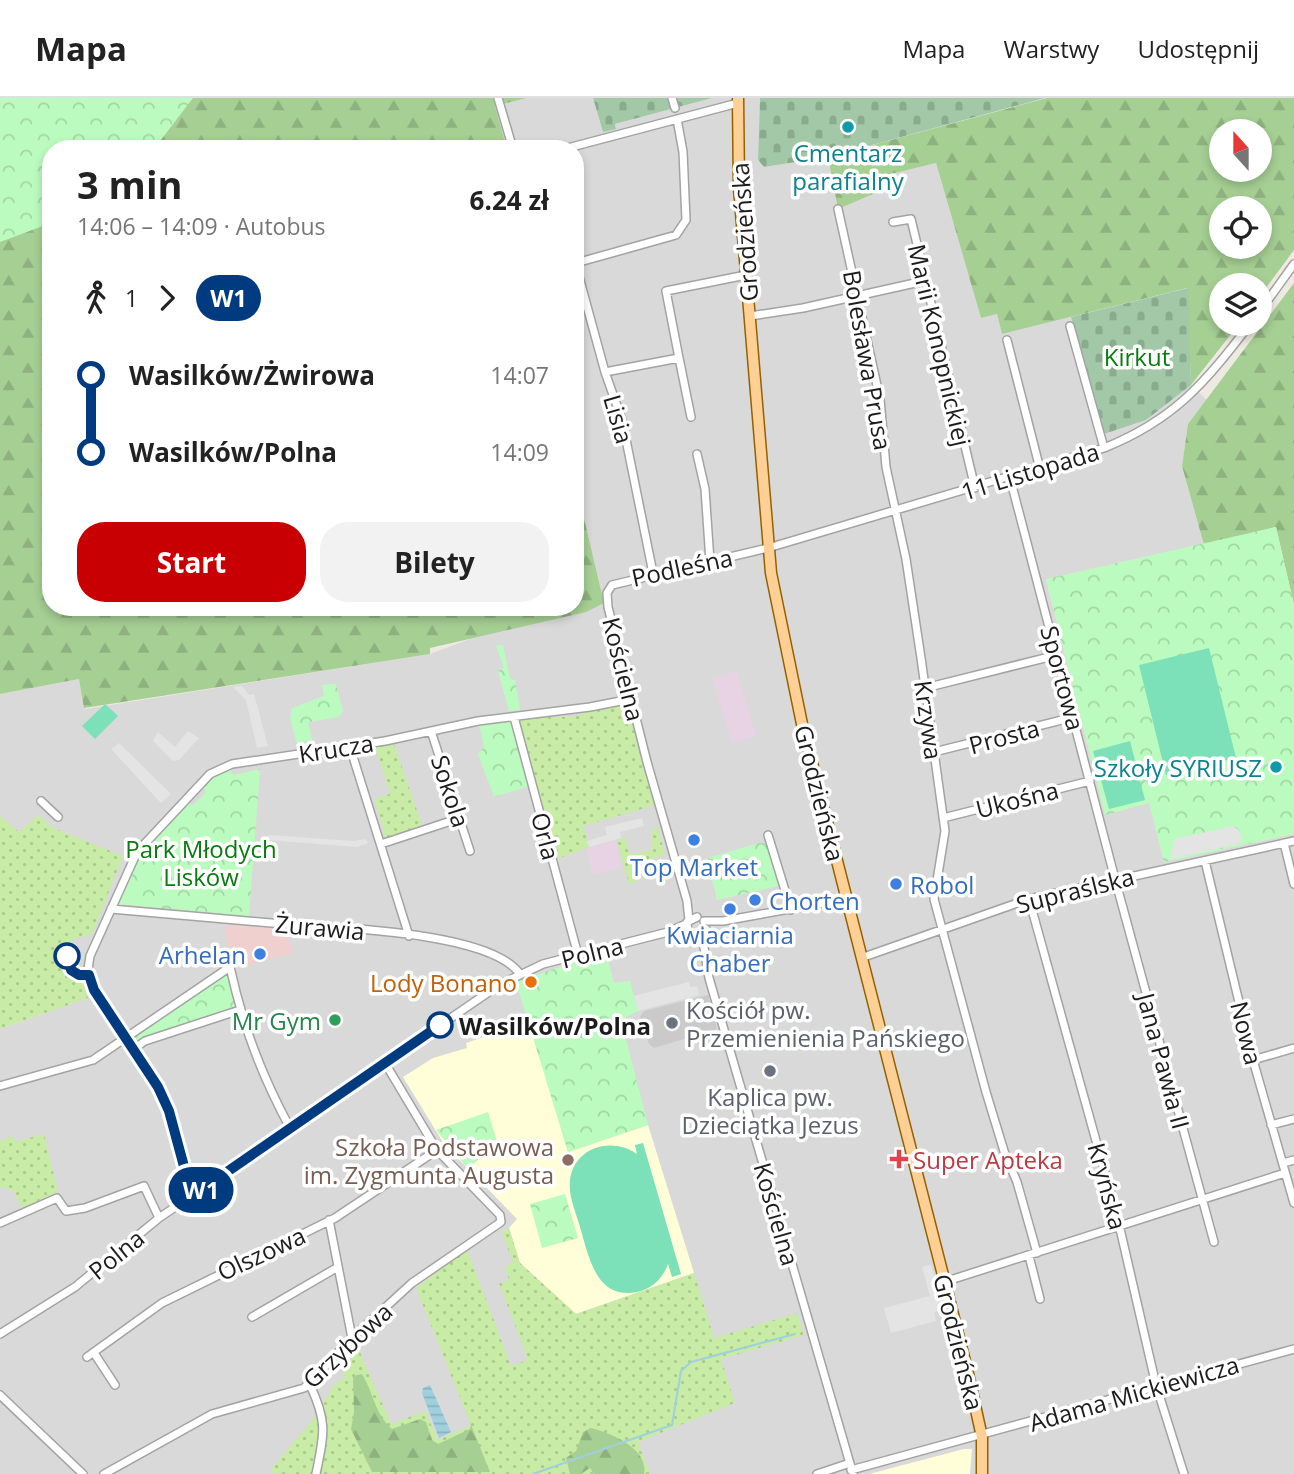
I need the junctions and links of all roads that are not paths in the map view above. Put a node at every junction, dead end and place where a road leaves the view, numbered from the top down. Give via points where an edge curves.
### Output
1 (498, 98) edge
2 (672, 98) edge
3 (738, 101) edge
4 (675, 108) dead end
5 (677, 119) junction
6 (510, 140) edge
7 (584, 144) edge
8 (838, 209) dead end
9 (893, 222) dead end
10 (584, 263) edge
11 (1294, 264) edge
12 (746, 275) junction
13 (924, 281) junction
14 (1272, 294) edge
15 (584, 295) edge
16 (858, 296) junction
17 (750, 316) junction
18 (1070, 326) dead end
19 (1240, 336) edge
20 (1007, 340) dead end
21 (679, 358) junction
22 (605, 372) junction
23 (691, 417) dead end
24 (1104, 449) junction
25 (697, 454) dead end
26 (1040, 469) junction
27 (1010, 478) junction
28 (975, 488) junction
29 (896, 511) junction
30 (768, 548) junction
31 (710, 561) junction
32 (653, 573) junction
33 (606, 598) joint
34 (1057, 655) junction
35 (925, 688) junction
36 (631, 699) junction
37 (514, 716) junction
38 (1074, 718) junction
39 (431, 731) junction
40 (350, 747) junction
41 (934, 752) junction
42 (1090, 781) junction
43 (41, 801) dead end
44 (58, 817) dead end
45 (460, 818) junction
46 (943, 818) junction
47 (768, 835) dead end
48 (1294, 841) edge
49 (1284, 843) junction
50 (381, 844) junction
51 (470, 851) dead end
52 (1205, 861) junction
53 (1115, 879) junction
54 (1294, 884) edge
55 (846, 899) junction
56 (1030, 899) junction
57 (111, 909) junction
58 (791, 910) junction
59 (696, 927) junction
60 (941, 929) junction
61 (409, 936) junction
62 (578, 955) junction
63 (861, 958) junction
64 (520, 974) junction
65 (240, 1010) junction
66 (128, 1038) junction
67 (135, 1048) junction
68 (1294, 1048) edge
69 (1253, 1060) junction
70 (385, 1063) junction
71 (0, 1086) edge
72 (1294, 1119) edge
73 (1271, 1125) junction
74 (290, 1128) junction
75 (437, 1150) junction
76 (1294, 1160) edge
77 (1283, 1163) junction
78 (1285, 1172) junction
79 (192, 1196) junction
80 (1201, 1199) junction
81 (1294, 1203) edge
82 (159, 1218) junction
83 (329, 1220) junction
84 (0, 1223) edge
85 (1120, 1227) junction
86 (1214, 1242) dead end
87 (1033, 1254) junction
88 (338, 1268) junction
89 (944, 1282) junction
90 (1040, 1299) dead end
91 (252, 1317) dead end
92 (0, 1334) edge
93 (352, 1338) junction
94 (1294, 1349) edge
95 (115, 1385) dead end
96 (1156, 1385) junction
97 (307, 1387) junction
98 (0, 1395) edge
99 (982, 1437) junction
100 (851, 1469) edge
101 (83, 1474) edge
102 (104, 1474) edge
103 (316, 1474) edge
104 (817, 1474) edge
105 (982, 1474) edge
106 (1184, 1474) edge

1 - 6 street
2 - 4 street
3 - 5 street
3 - 12 main road, Grodzieńska
5 - 7 street
5 - 10 street via 683,152 686,220 682,228 676,235
8 - 16 street, Bolesława Prusa
9 - 13 street, Marii Konopnickiej via 911,219
11 - 14 street
12 - 17 main road, Grodzieńska
12 - 21 street via 666,291
13 - 16 street
13 - 28 street, Marii Konopnickiej
15 - 22 street, Lisia
16 - 17 street
16 - 29 street, Bolesława Prusa via 880,399 886,467
17 - 30 main road, Grodzieńska
18 - 24 street
19 - 24 street, 11 Listopada via 1175,411
20 - 26 street
21 - 22 street
21 - 23 street
22 - 32 street, Lisia via 622,420
24 - 26 street, 11 Listopada
25 - 31 street via 705,489
26 - 27 street, 11 Listopada
27 - 28 street, 11 Listopada
27 - 34 street, Sportowa
28 - 29 street, 11 Listopada
29 - 30 street, 11 Listopada
29 - 35 street, Krzywa
30 - 31 street, Podleśna
30 - 55 main road, Grodzieńska via 802,724
31 - 32 street, Podleśna
32 - 33 street, Podleśna via 617,582
33 - 36 street, Kościelna
34 - 35 street
34 - 38 street, Sportowa
35 - 41 street, Krzywa
36 - 37 street, Krucza
36 - 59 street, Kościelna
37 - 39 street, Krucza
37 - 62 street, Orla
38 - 41 street, Prosta
38 - 42 street, Sportowa
39 - 40 street, Krucza
39 - 45 street, Sokola
40 - 50 street
40 - 57 street, Krucza via 215,770 137,852
41 - 46 street, Krzywa
42 - 46 street, Ukośna
42 - 53 street, Sportowa
43 - 44 street
45 - 50 street
45 - 51 street, Sokola
46 - 60 street, Krzywa via 934,899
47 - 58 street
48 - 49 street, Supraślska
49 - 52 street, Supraślska
49 - 54 street
50 - 61 street
52 - 53 street, Supraślska
52 - 69 street, Nowa
53 - 56 street, Supraślska
53 - 80 street, Jana Pawła II
55 - 58 street, Polna
55 - 63 main road, Grodzieńska
56 - 60 street, Supraślska
56 - 85 street, Kryńska
57 - 61 street, Żurawia
57 - 66 street, Krucza via 88,969 94,990
58 - 59 street, Polna
59 - 62 street, Polna
59 - 100 street, Kościelna
60 - 63 street, Supraślska
60 - 87 street, Krzywa via 986,1092 1017,1182
61 - 64 street, Żurawia via 481,950 509,961
62 - 64 street, Polna
63 - 89 main road, Grodzieńska
64 - 70 street, Polna
65 - 66 street via 230,967
65 - 67 street
65 - 74 street via 262,1074
66 - 67 street, Krucza
66 - 71 street via 93,1060
67 - 79 street, Krucza via 169,1111
68 - 69 street
69 - 73 street, Nowa
70 - 74 street, Polna
70 - 75 street
72 - 73 street
73 - 77 street, Nowa
74 - 79 street, Polna
75 - 83 street, Olszowa
75 - 93 street, Grzybowa via 500,1215 500,1223 412,1283
76 - 77 street
77 - 78 street, Nowa
78 - 80 street
78 - 81 street, Nowa
79 - 82 street, Polna
80 - 85 street
80 - 86 street, Jana Pawła II
82 - 84 street via 144,1186 85,1208 66,1210 57,1198
82 - 92 street, Polna via 75,1287
83 - 88 street
83 - 95 street, Olszowa via 162,1303 90,1355
85 - 87 street
85 - 96 street, Kryńska
87 - 89 street
87 - 90 street, Krzywa
88 - 91 street
88 - 93 street
89 - 99 main road, Grodzieńska
93 - 97 street, Grzybowa
94 - 96 street, Adama Mickiewicza
96 - 99 street, Adama Mickiewicza
96 - 106 street, Kryńska
97 - 102 street, Grzybowa via 212,1414
97 - 103 street via 323,1413 325,1429
98 - 101 street
99 - 100 street, Adama Mickiewicza
99 - 105 main road, Grodzieńska
100 - 104 street, Adama Mickiewicza

